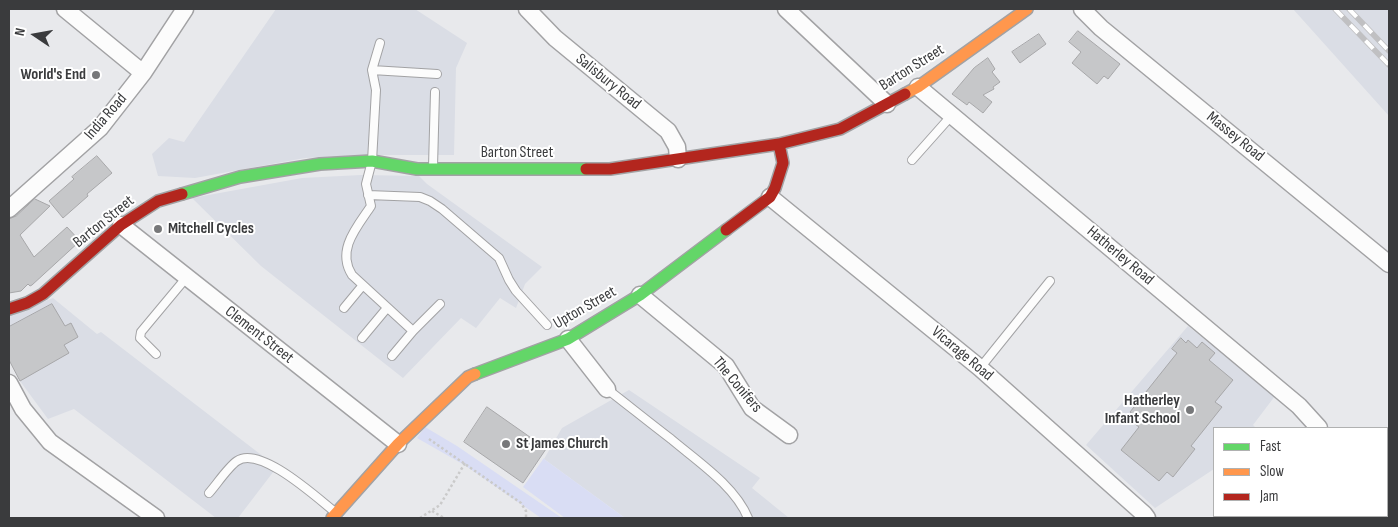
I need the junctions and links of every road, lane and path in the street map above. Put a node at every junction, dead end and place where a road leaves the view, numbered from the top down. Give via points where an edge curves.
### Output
1 (65, 9) edge
2 (185, 9) edge
3 (527, 9) edge
4 (786, 9) edge
5 (1027, 9) edge
6 (1082, 9) edge
7 (380, 43) dead end
8 (372, 70) junction
9 (143, 73) junction
10 (437, 74) dead end
11 (918, 87) junction
12 (435, 92) dead end
13 (887, 104) junction
14 (952, 115) junction
15 (779, 144) junction
16 (678, 159) junction
17 (912, 160) dead end
18 (372, 161) junction
19 (433, 169) junction
20 (368, 195) junction
21 (770, 197) junction
22 (9, 209) edge
23 (121, 225) junction
24 (1389, 264) edge
25 (186, 278) junction
26 (1050, 281) dead end
27 (363, 285) junction
28 (640, 295) junction
29 (440, 304) dead end
30 (344, 308) dead end
31 (387, 308) junction
32 (9, 309) edge
33 (547, 325) dead end
34 (413, 331) junction
35 (362, 338) dead end
36 (568, 339) junction
37 (156, 354) dead end
38 (392, 356) dead end
39 (980, 368) junction
40 (9, 383) edge
41 (608, 389) joint
42 (1318, 427) edge
43 (414, 428) junction
44 (789, 435) dead end
45 (398, 444) junction
46 (465, 463) junction
47 (209, 493) dead end
48 (432, 511) junction
49 (334, 516) edge
50 (156, 518) edge
51 (420, 518) edge
52 (444, 518) edge
53 (526, 518) edge
54 (748, 518) edge
55 (1147, 518) edge

1 - 9 street
2 - 9 street, India Road
3 - 16 street, Salisbury Road via 555,38 668,131 678,147
4 - 13 street
5 - 11 main road, Barton Street
6 - 24 street, Massey Road
7 - 8 lane
8 - 10 lane
8 - 18 lane via 376,90
9 - 22 street, India Road via 100,128
11 - 13 main road, Barton Street
11 - 14 street, Hatherley Road
12 - 19 lane
13 - 15 main road, Barton Street via 840,128
14 - 17 lane
14 - 42 street, Hatherley Road via 1299,406
15 - 16 main road, Barton Street
15 - 21 main road via 783,163
16 - 19 main road, Barton Street via 610,169
18 - 19 main road, Barton Street
18 - 20 lane via 366,184
18 - 23 main road, Barton Street via 320,164 240,177 158,201
20 - 27 lane via 371,206 351,236 346,259 346,266
20 - 33 lane via 420,197 442,209 499,258 516,291
21 - 28 main road, Upton Street
21 - 39 street, Vicarage Road
23 - 25 street, Clement Street
23 - 32 main road, Barton Street via 43,294
25 - 37 lane via 141,332 140,338
25 - 45 street, Clement Street
26 - 39 lane
27 - 30 lane
27 - 31 lane
28 - 36 main road, Upton Street
28 - 44 street, The Conifers via 726,366 752,408
29 - 34 lane
31 - 34 lane
31 - 35 lane
34 - 38 lane
36 - 41 street
36 - 43 main road, Upton Street via 468,377
39 - 55 street, Vicarage Road
40 - 50 street via 23,409 50,442
41 - 54 lane via 710,470
43 - 45 main road, Upton Street
43 - 46 path
45 - 49 main road, Upton Street
46 - 48 path via 440,505
46 - 53 path via 521,503
47 - 49 lane via 236,461 253,458 286,474
48 - 51 path
48 - 52 path

